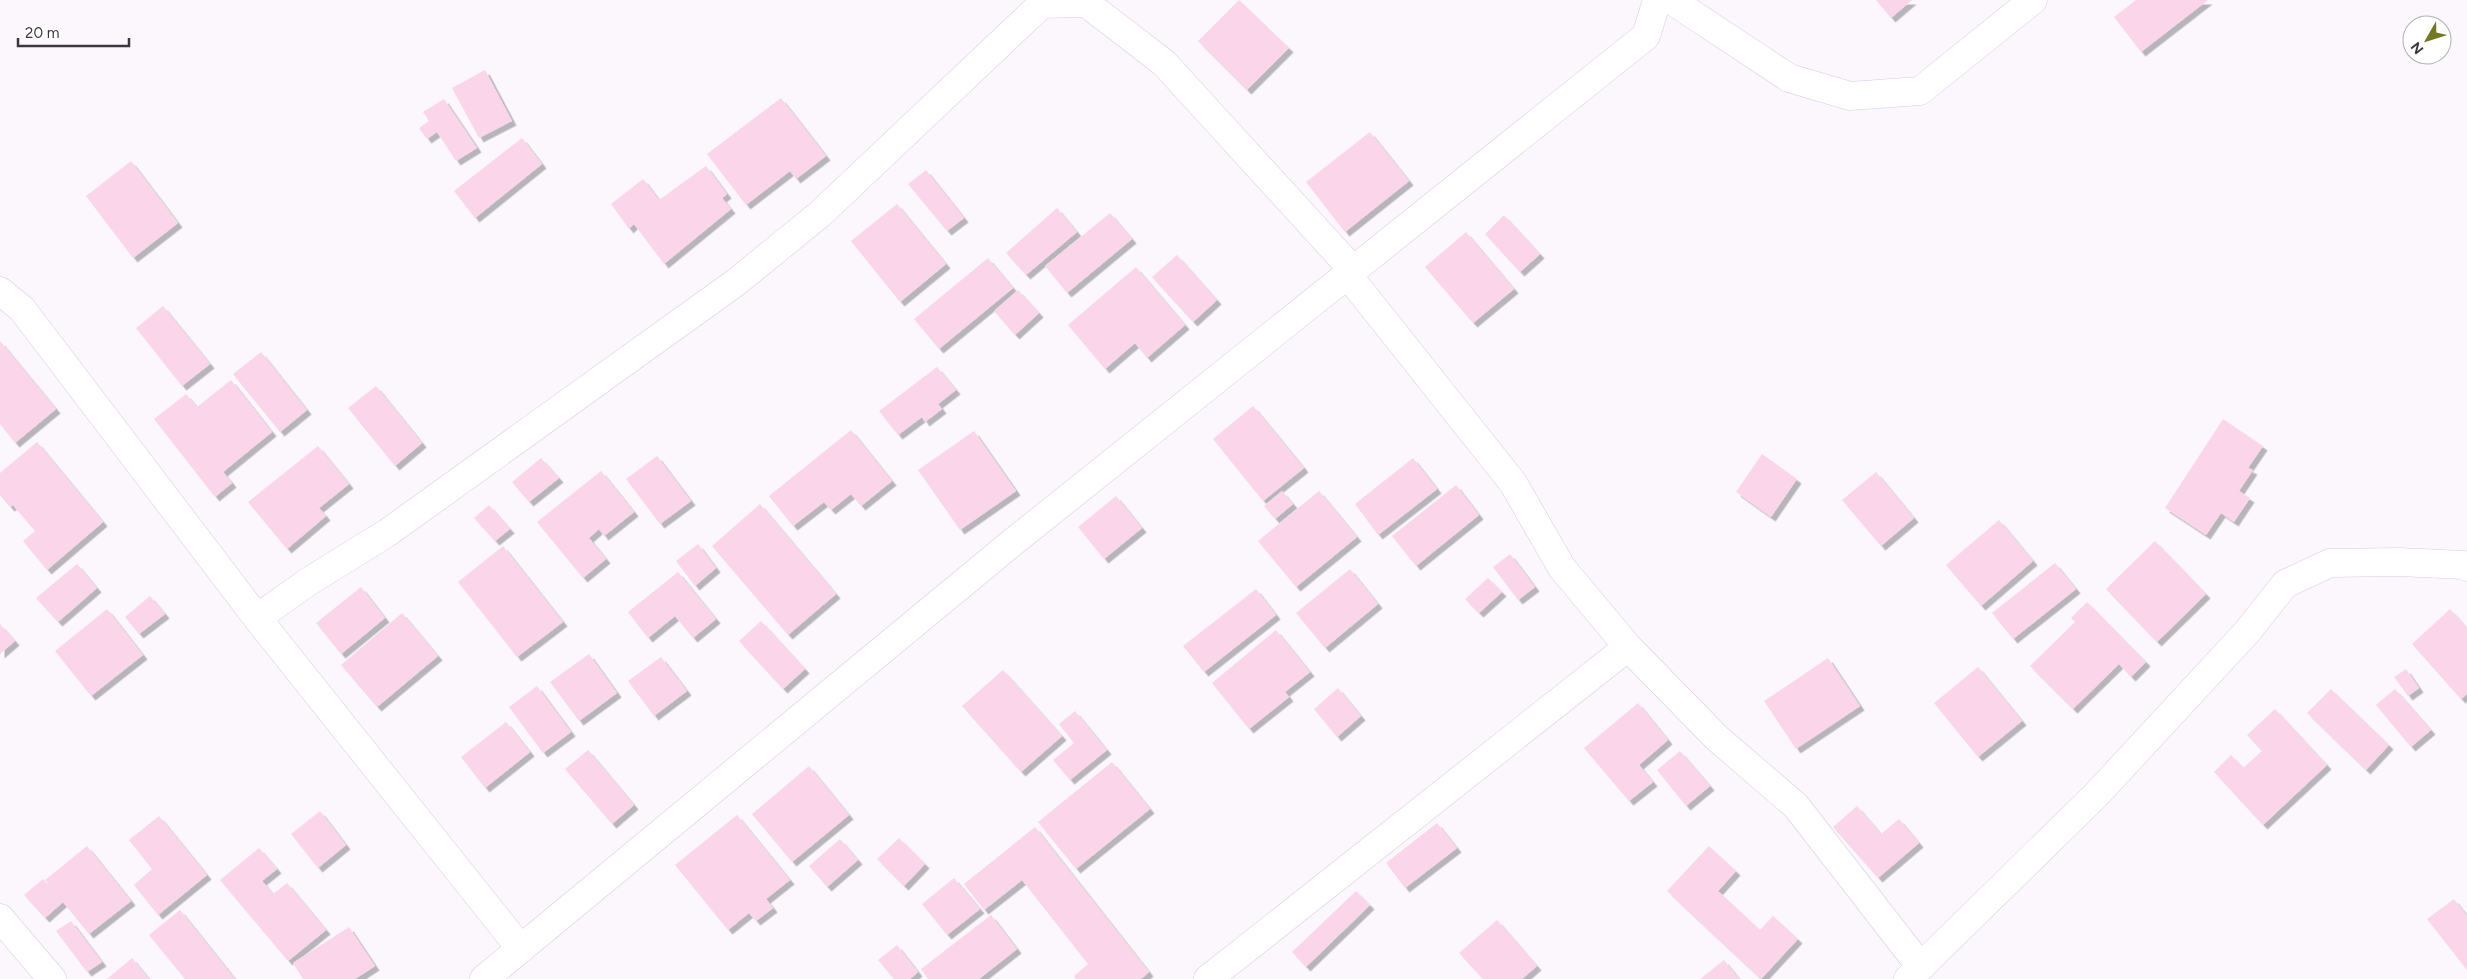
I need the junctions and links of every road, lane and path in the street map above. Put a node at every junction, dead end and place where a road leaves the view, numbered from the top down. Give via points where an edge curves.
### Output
1 (1657, 0) edge
2 (1670, 0) edge
3 (2032, 0) edge
4 (1350, 272) junction
5 (0, 291) edge
6 (2467, 567) edge
7 (258, 618) junction
8 (1628, 647) junction
9 (0, 918) edge
10 (521, 949) junction
11 (1915, 973) edge
12 (52, 979) edge
13 (484, 979) edge
14 (1208, 979) edge

1 - 4 street via 1646,36
2 - 3 street via 1789,78 1850,96 1920,91
4 - 7 street via 1164,63 1086,3 1042,4 820,214 736,283 387,533 308,582
4 - 8 street via 1513,483 1562,568
4 - 10 street via 1013,542
5 - 7 street via 22,309
6 - 11 street via 2399,562 2330,563 2285,584 2247,632 2096,795
7 - 10 street
8 - 11 street via 1717,738 1796,806
8 - 14 street
9 - 12 street
10 - 13 street

